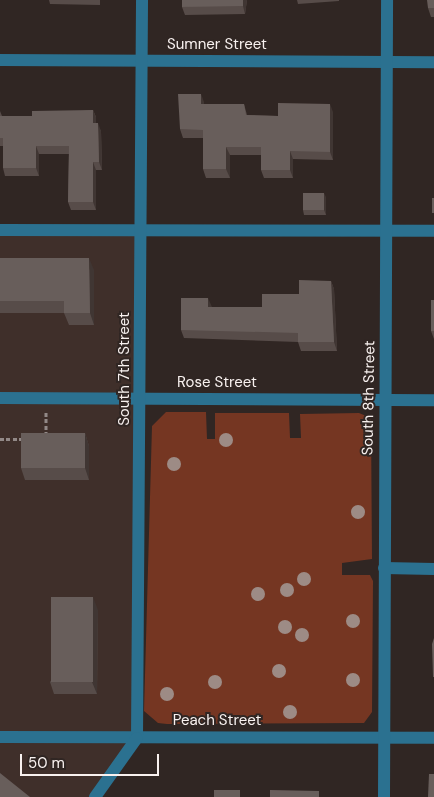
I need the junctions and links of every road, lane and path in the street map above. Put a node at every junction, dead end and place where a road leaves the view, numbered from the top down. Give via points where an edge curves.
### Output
1 (142, 0) edge
2 (387, 0) edge
3 (0, 60) edge
4 (142, 61) junction
5 (387, 62) junction
6 (434, 62) edge
7 (0, 230) edge
8 (142, 230) junction
9 (387, 231) junction
10 (434, 231) edge
11 (0, 398) edge
12 (46, 399) junction
13 (141, 399) junction
14 (386, 400) junction
15 (434, 400) edge
16 (0, 438) edge
17 (28, 439) edge
18 (37, 439) edge
19 (46, 439) junction
20 (46, 445) edge
21 (384, 568) junction
22 (434, 569) edge
23 (0, 736) edge
24 (137, 738) junction
25 (384, 738) junction
26 (434, 738) edge
27 (95, 797) edge
28 (384, 797) edge

1 - 4 street, South 7th Street
2 - 5 street, South 8th Street
3 - 4 street, Sumner Street
4 - 5 street, Sumner Street
4 - 8 street, South 7th Street
5 - 6 street, Sumner Street
5 - 9 street, South 8th Street
7 - 8 street
8 - 9 street
8 - 13 street, South 7th Street
9 - 10 street
9 - 14 street, South 8th Street
11 - 12 street, Rose Street
12 - 13 street, Rose Street
12 - 19 path
13 - 14 street, Rose Street
13 - 24 street, South 7th Street
14 - 15 street, Rose Street
14 - 21 street, South 8th Street
16 - 17 path
18 - 19 path
19 - 20 path
21 - 22 street
21 - 25 street, South 8th Street
23 - 24 street, Peach Street
24 - 25 street, Peach Street
24 - 27 street
25 - 26 street, Peach Street
25 - 28 street, South 8th Street

